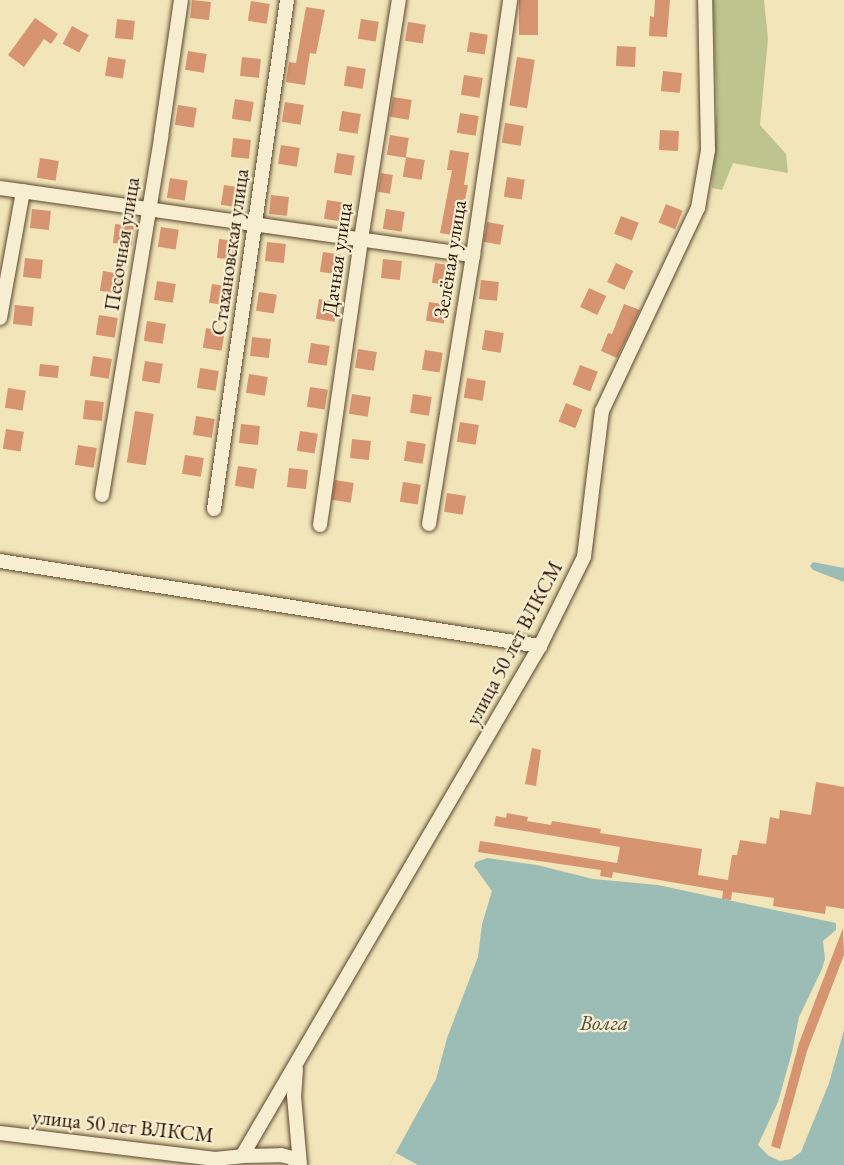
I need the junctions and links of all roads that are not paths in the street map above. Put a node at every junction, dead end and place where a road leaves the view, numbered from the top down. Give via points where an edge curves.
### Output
1 (181, 0) edge
2 (287, 0) edge
3 (399, 0) edge
4 (510, 0) edge
5 (705, 0) edge
6 (0, 188) edge
7 (23, 191) junction
8 (149, 209) junction
9 (255, 224) junction
10 (361, 239) junction
11 (472, 255) junction
12 (0, 318) edge
13 (102, 495) dead end
14 (214, 510) dead end
15 (429, 524) dead end
16 (320, 525) dead end
17 (0, 561) edge
18 (540, 646) junction
19 (296, 1067) junction
20 (0, 1133) edge
21 (242, 1156) junction
22 (299, 1165) edge

1 - 8 street, Песочная улица
2 - 9 street, Стахановская улица
3 - 10 street, Дачная улица
4 - 11 street, Зелёная улица
5 - 18 street, улица 50 лет ВЛКСМ via 708,150 698,208 602,411 584,557
6 - 7 street
7 - 8 street
7 - 12 street
8 - 9 street
8 - 13 street, Песочная улица
9 - 10 street
9 - 14 street, Стахановская улица
10 - 11 street
10 - 16 street, Дачная улица
11 - 15 street, Зелёная улица
17 - 18 street
18 - 19 street, улица 50 лет ВЛКСМ
19 - 21 street, улица 50 лет ВЛКСМ
19 - 22 street
20 - 21 street, улица 50 лет ВЛКСМ via 215,1159
21 - 22 street, улица 50 лет ВЛКСМ via 281,1155

